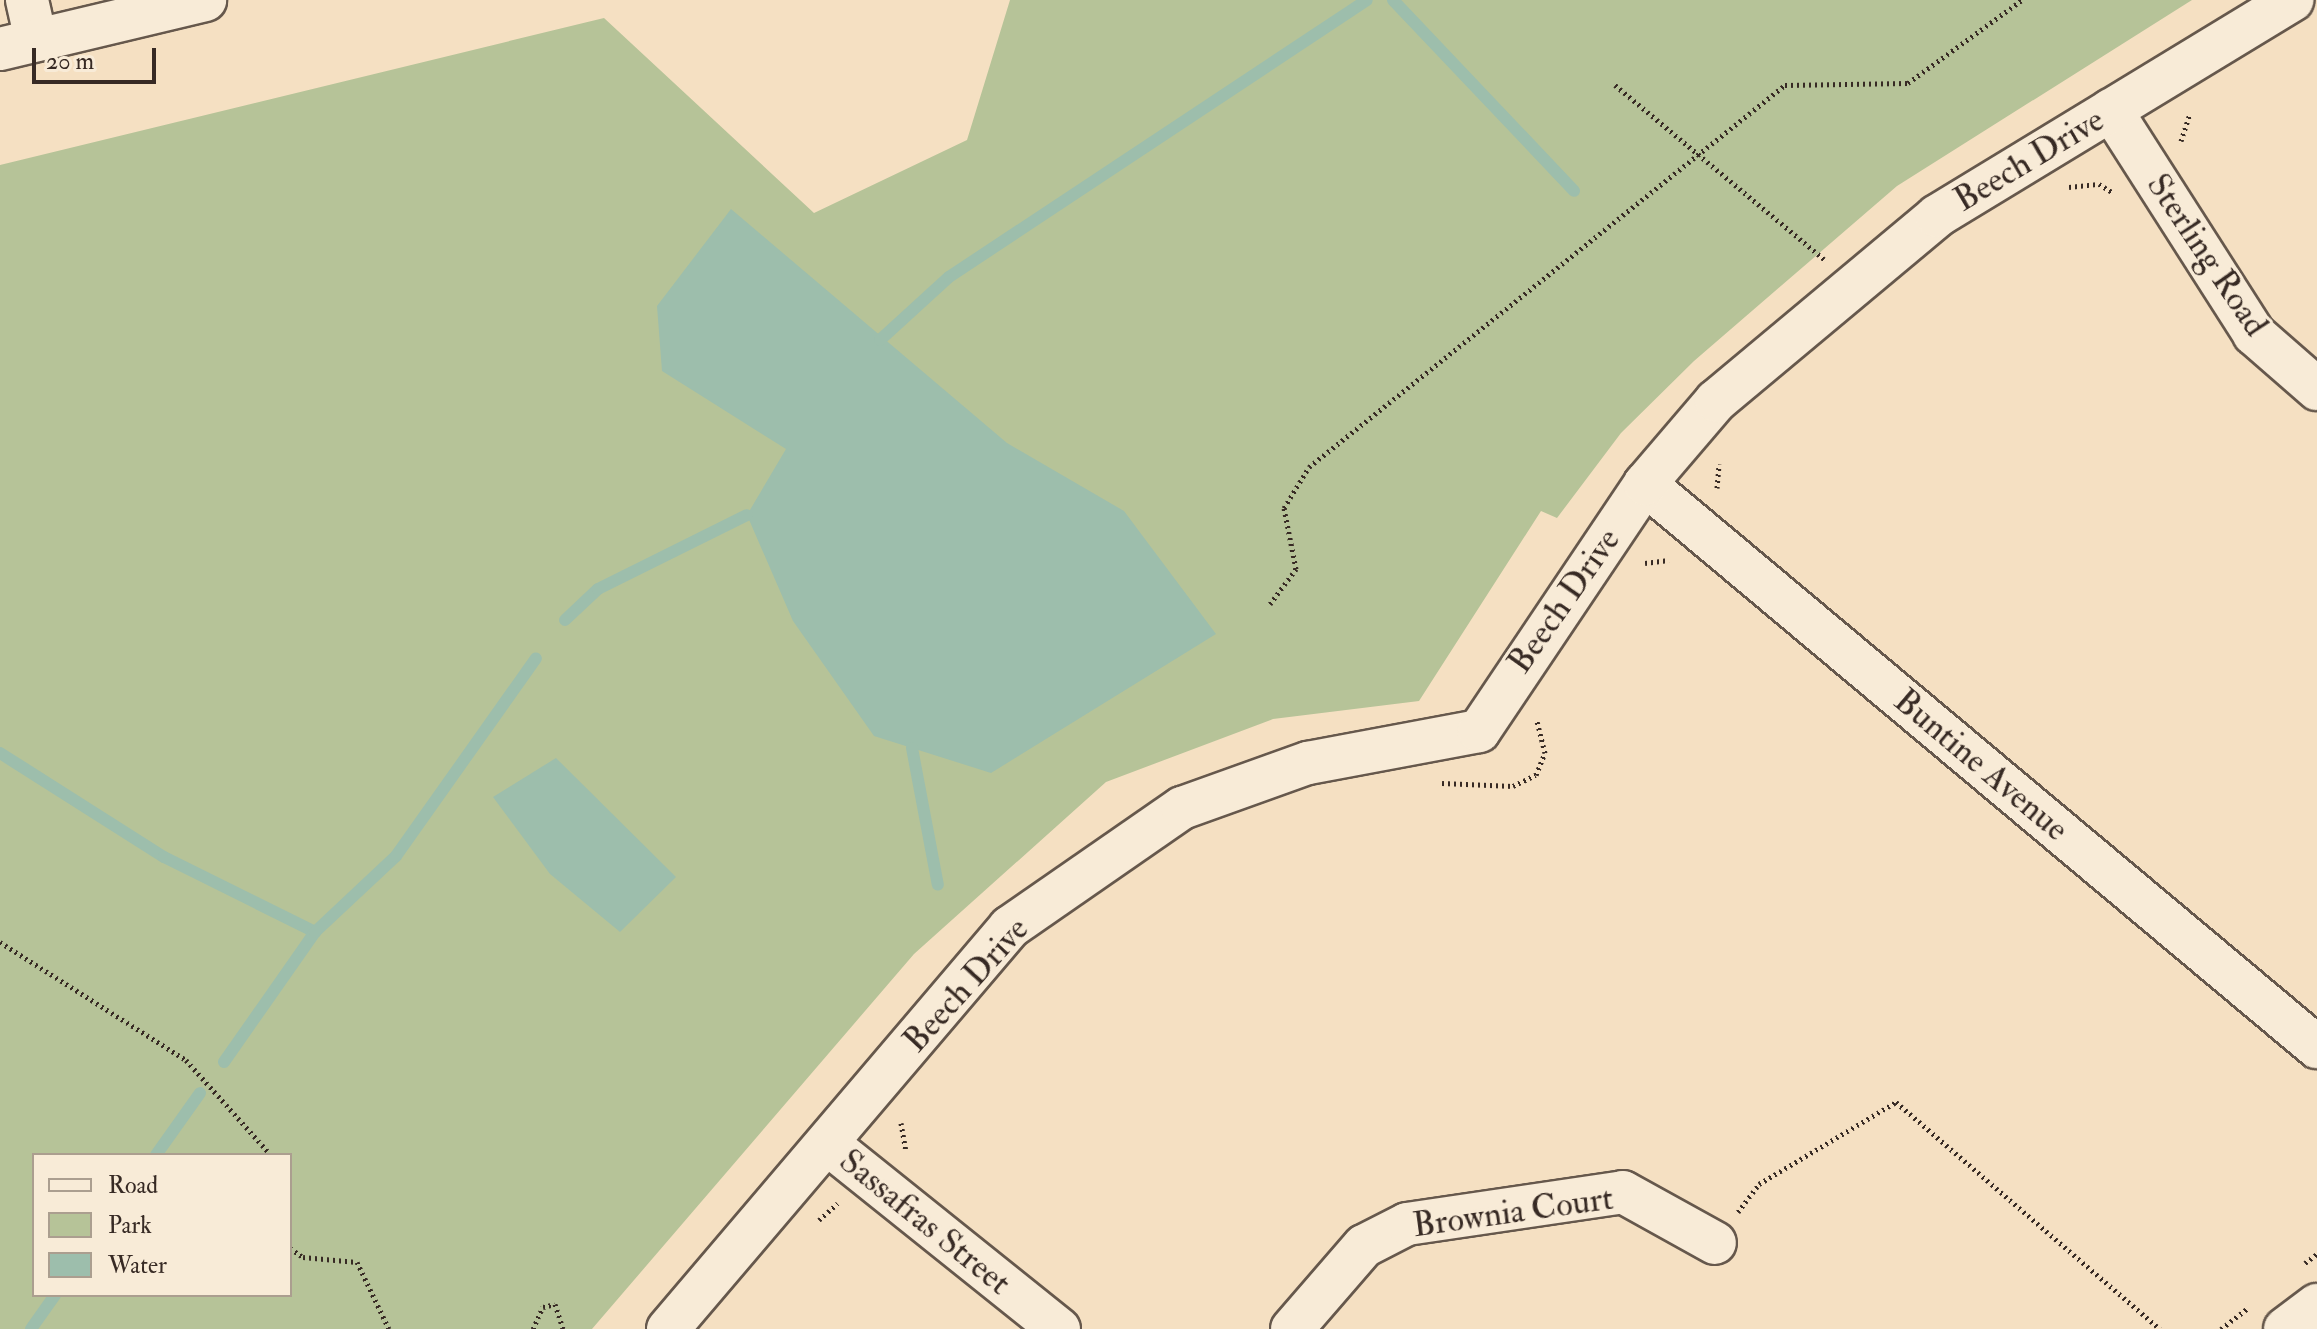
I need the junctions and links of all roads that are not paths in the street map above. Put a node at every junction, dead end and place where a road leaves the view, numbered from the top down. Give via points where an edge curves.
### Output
1 (27, 0) edge
2 (205, 0) edge
3 (2292, 0) edge
4 (18, 45) edge
5 (2111, 110) junction
6 (2317, 389) edge
7 (1645, 484) junction
8 (2317, 1047) edge
9 (828, 1144) junction
10 (1715, 1243) road end
11 (2317, 1305) edge
12 (668, 1329) edge
13 (1059, 1329) edge
14 (1292, 1329) edge
15 (2285, 1329) edge

1 - 4 street
2 - 4 street
3 - 5 street, Beech Drive
5 - 6 street, Sterling Road via 2254,334
5 - 7 street, Beech Drive via 1937,216 1716,401
7 - 8 street, Buntine Avenue
7 - 9 street, Beech Drive via 1479,731 1308,763 1182,808 1010,927
9 - 12 street, Beech Drive
9 - 13 street, Sassafras Street
10 - 14 street, Brownia Court via 1623,1192 1407,1224 1364,1246
11 - 15 street

